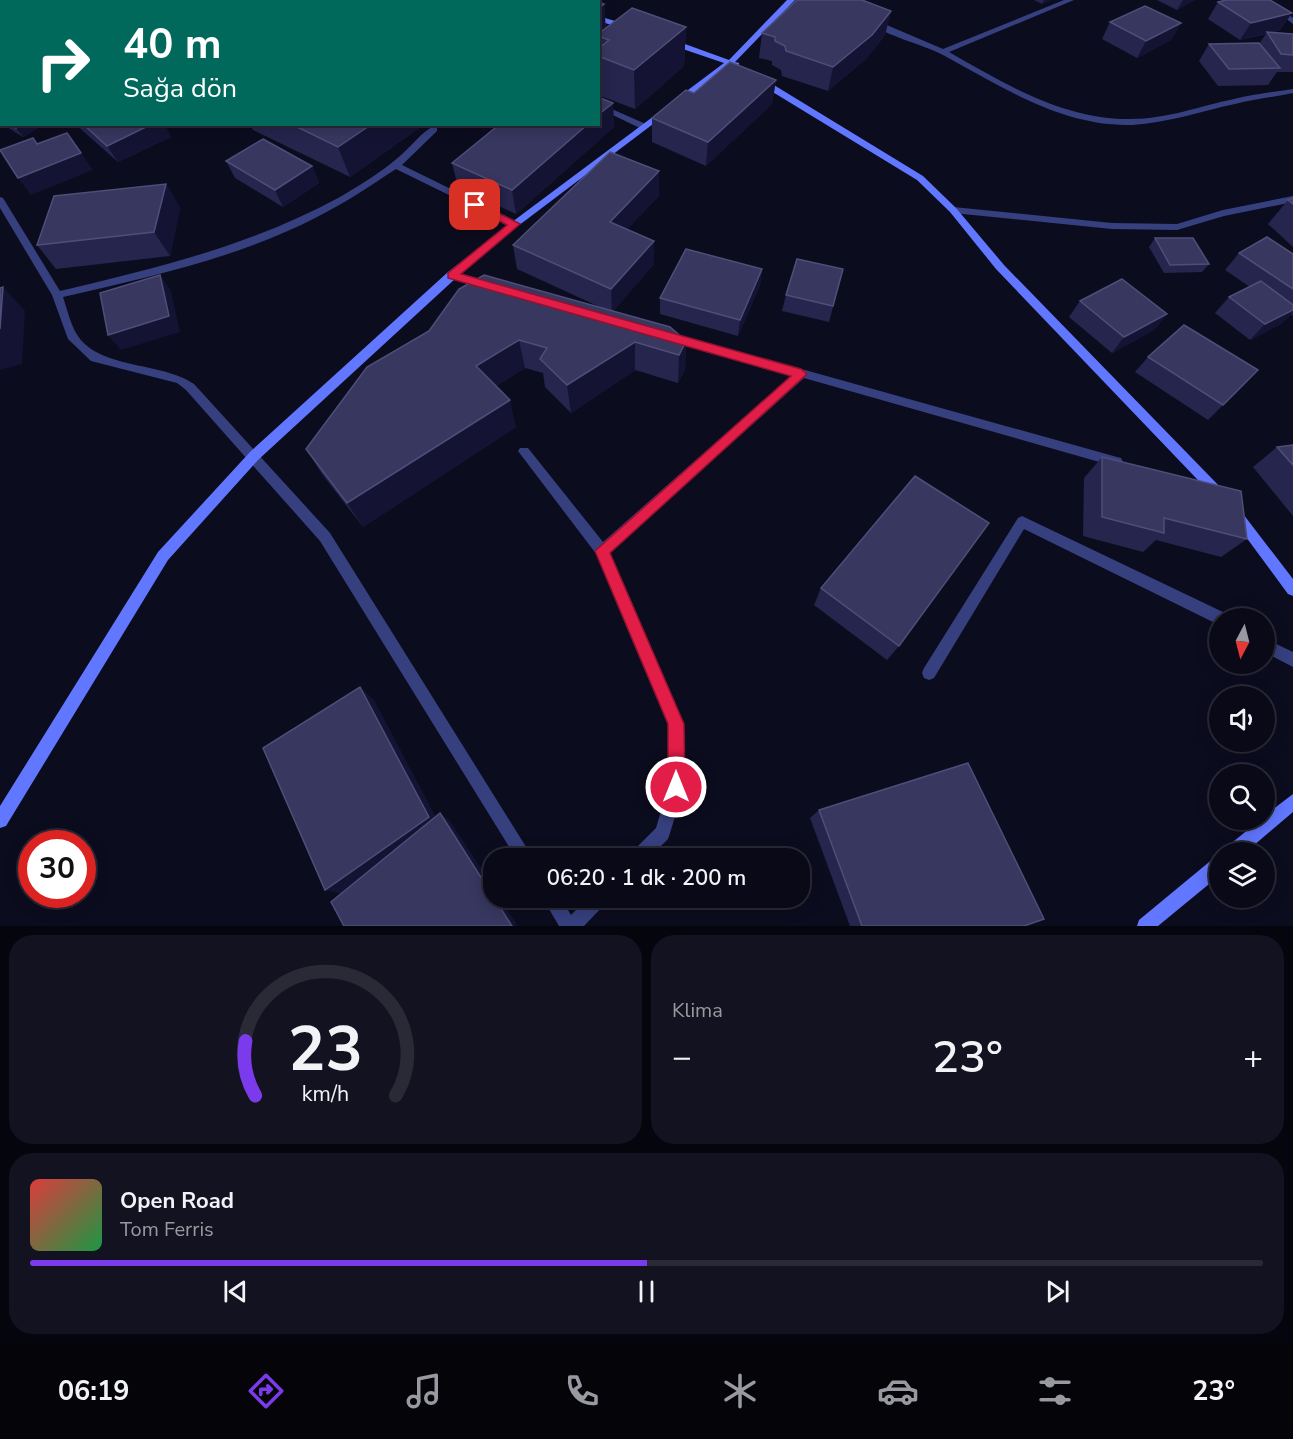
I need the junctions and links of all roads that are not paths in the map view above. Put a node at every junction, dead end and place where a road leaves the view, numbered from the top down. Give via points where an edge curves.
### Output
1 (791, 0) edge
2 (1070, 0) edge
3 (1266, 0) edge
4 (858, 17) edge
5 (600, 19) edge
6 (1293, 22) edge
7 (643, 33) edge
8 (665, 40) edge
9 (943, 52) junction
10 (731, 62) junction
11 (1293, 91) edge
12 (600, 106) edge
13 (645, 127) junction
14 (434, 129) dead end
15 (395, 165) junction
16 (0, 200) edge
17 (1293, 200) edge
18 (953, 210) junction
19 (515, 224) junction
20 (452, 275) junction
21 (496, 287) edge
22 (57, 295) junction
23 (659, 333) edge
24 (801, 374) junction
25 (524, 452) dead end
26 (254, 456) junction
27 (1126, 464) edge
28 (1194, 483) edge
29 (1216, 489) junction
30 (602, 551) junction
31 (1293, 590) edge
32 (1209, 613) edge
33 (1275, 650) edge
34 (1293, 660) edge
35 (929, 673) dead end
36 (1293, 802) edge
37 (0, 820) edge
38 (1246, 842) edge
39 (519, 848) edge
40 (648, 848) edge
41 (1209, 873) edge
42 (558, 908) edge
43 (589, 908) edge
44 (570, 926) edge
45 (1145, 926) edge

1 - 10 main road
2 - 9 street
3 - 6 street
4 - 9 street
5 - 7 main road
8 - 10 main road
9 - 11 street via 1011,91 1067,113 1102,120 1132,122 1173,117
10 - 13 main road
10 - 18 main road via 920,178
12 - 13 street
13 - 19 main road
14 - 15 street
15 - 19 street
15 - 22 street via 315,217 248,245
16 - 22 street
17 - 18 street via 1222,213 1177,227 1112,226
18 - 29 main road via 1000,267
19 - 20 main road
20 - 21 street
20 - 26 main road
22 - 26 street via 72,336 95,358 180,380 204,400
23 - 24 street
24 - 27 street
24 - 30 street
25 - 30 street
26 - 37 main road via 163,556
26 - 39 street via 325,537
28 - 29 street
29 - 31 main road
30 - 40 street via 676,724 676,787 662,833
32 - 35 street via 1022,522
33 - 34 street
36 - 38 main road
41 - 45 main road
42 - 44 street
43 - 44 street

